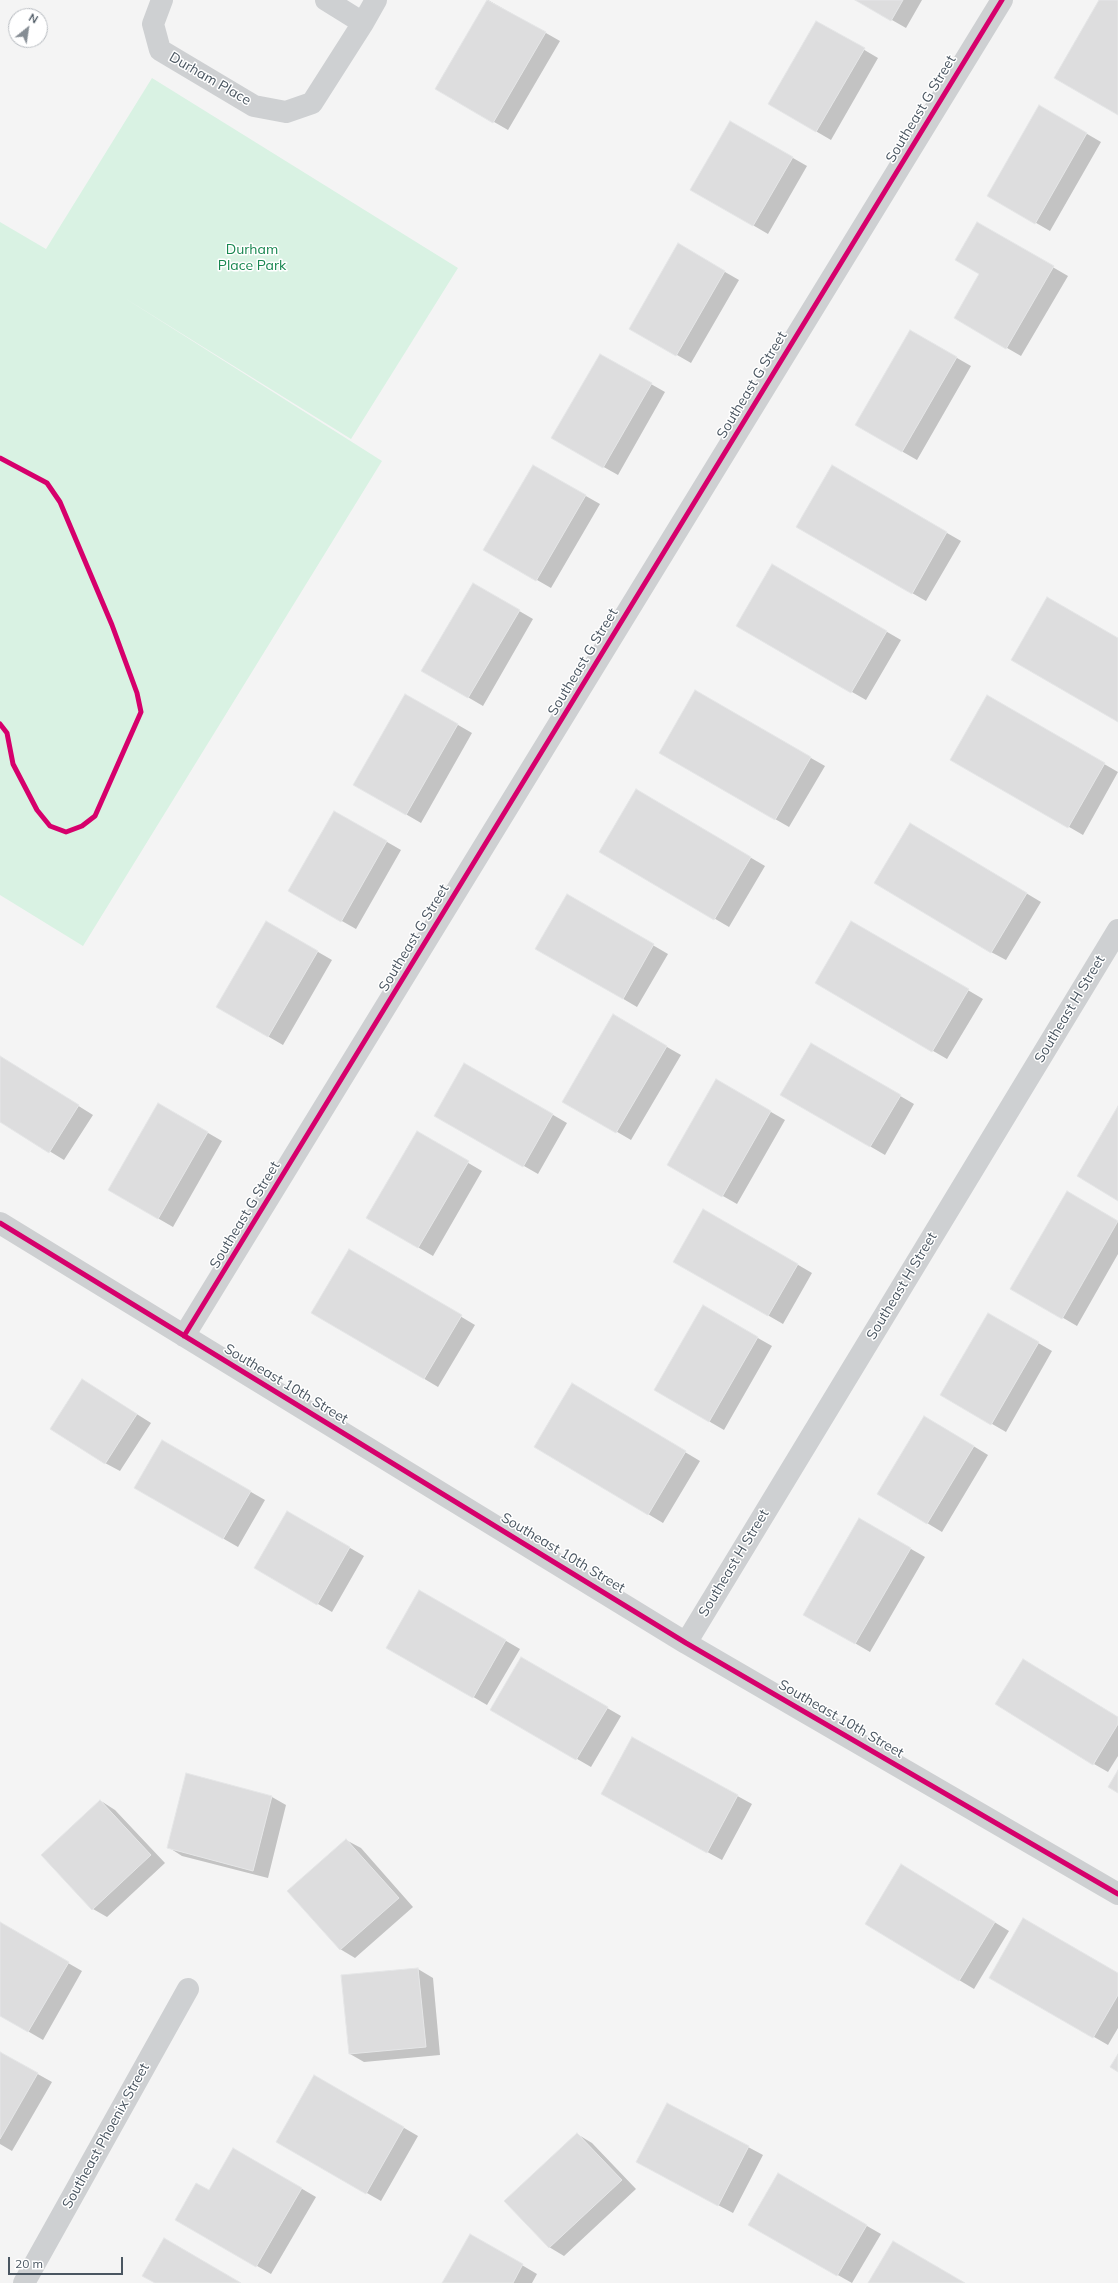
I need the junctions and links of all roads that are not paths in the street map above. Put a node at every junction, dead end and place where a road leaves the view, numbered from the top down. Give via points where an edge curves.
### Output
1 (162, 0) edge
2 (326, 0) edge
3 (376, 0) edge
4 (1002, 0) edge
5 (363, 23) junction
6 (1118, 930) edge
7 (0, 1223) edge
8 (184, 1336) junction
9 (686, 1643) junction
10 (1118, 1894) edge
11 (188, 1989) dead end
12 (24, 2283) edge

1 - 5 street, Durham Place via 153,24 160,50 254,106 286,112 312,103
2 - 5 street
3 - 5 street, Durham Place
4 - 8 street, Southeast G Street
6 - 9 street, Southeast H Street
7 - 8 street, Southeast 10th Street
8 - 9 street, Southeast 10th Street
9 - 10 street, Southeast 10th Street
11 - 12 street, Southeast Phoenix Street

